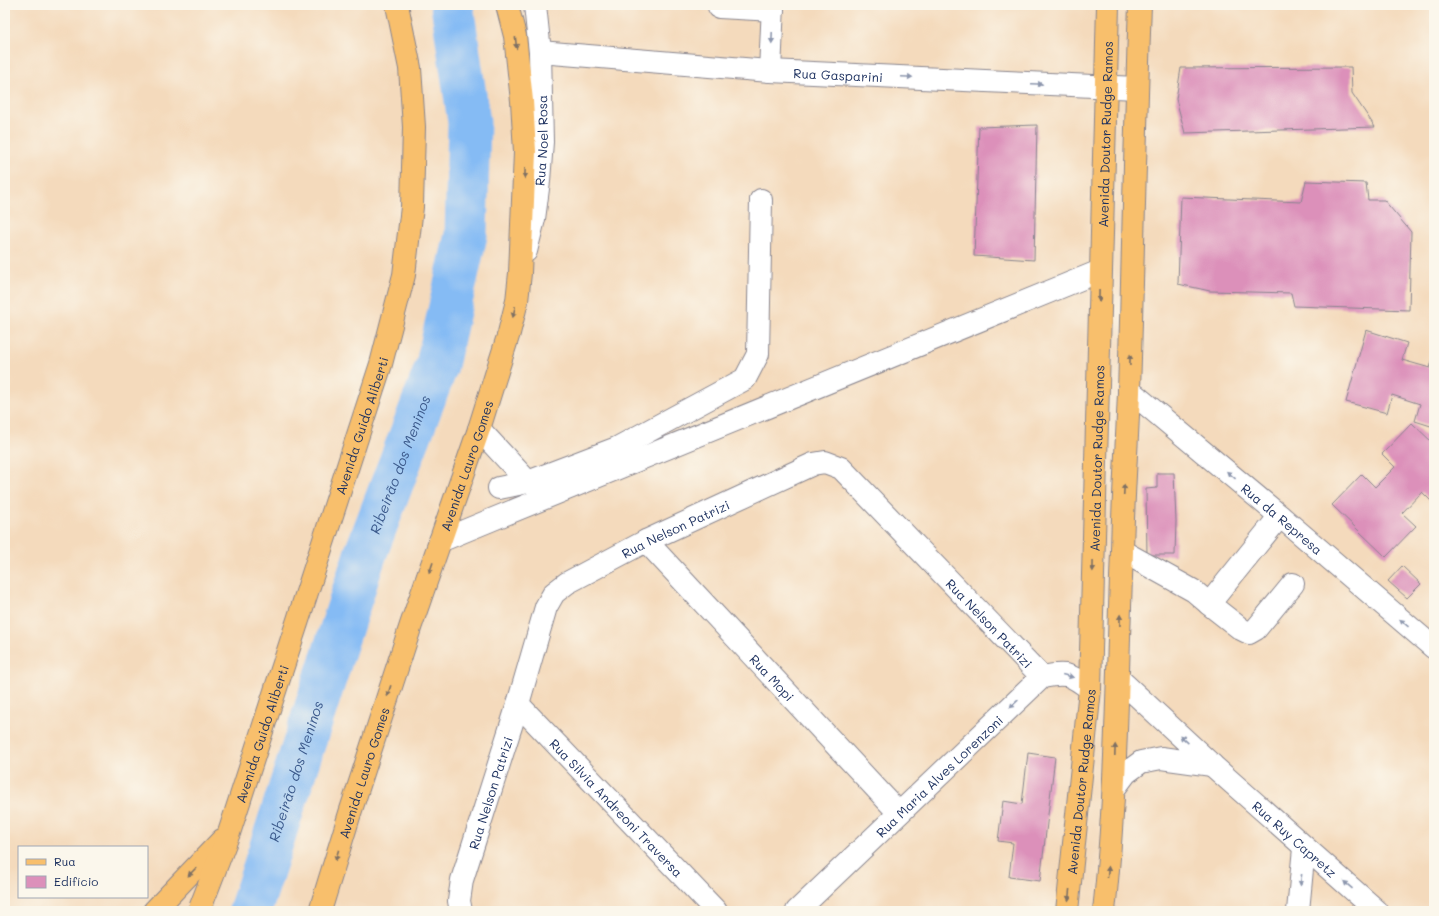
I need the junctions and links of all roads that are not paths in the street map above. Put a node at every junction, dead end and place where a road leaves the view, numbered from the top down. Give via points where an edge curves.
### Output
1 (397, 5) edge
2 (507, 5) edge
3 (535, 5) edge
4 (1108, 5) edge
5 (1140, 5) edge
6 (719, 7) dead end
7 (773, 7) edge
8 (540, 52) junction
9 (770, 71) junction
10 (1105, 87) junction
11 (1137, 88) junction
12 (762, 200) dead end
13 (1100, 271) junction
14 (520, 273) junction
15 (1129, 390) junction
16 (479, 429) junction
17 (528, 482) junction
18 (499, 488) dead end
19 (1280, 516) junction
20 (646, 541) junction
21 (440, 542) junction
22 (1122, 551) junction
23 (1293, 584) dead end
24 (1209, 604) junction
25 (1434, 648) edge
26 (1042, 677) junction
27 (1118, 678) junction
28 (1090, 689) junction
29 (518, 704) junction
30 (1212, 765) junction
31 (1114, 789) junction
32 (899, 813) junction
33 (229, 833) junction
34 (1304, 848) junction
35 (154, 911) edge
36 (199, 911) edge
37 (320, 911) edge
38 (461, 911) edge
39 (716, 911) edge
40 (797, 911) edge
41 (1067, 911) edge
42 (1104, 911) edge
43 (1298, 911) edge
44 (1377, 911) edge

1 - 33 main road, Avenida Guido Aliberti via 410,68 414,127 412,207 404,275 381,364
2 -> 14 main road, Avenida Lauro Gomes via 515,36 525,152
3 - 8 street, Rua Noel Rosa
4 - 10 main road, Avenida Doutor Rudge Ramos
5 - 11 main road
6 - 7 street
7 -> 9 street
8 - 9 street, Rua Gasparini
8 - 14 street, Rua Noel Rosa via 542,142 539,182 534,220
9 -> 10 street, Rua Gasparini
10 - 11 street, Rua Gasparini
10 - 13 main road, Avenida Doutor Rudge Ramos
15 -> 11 main road
12 - 17 street via 758,354 745,379 617,448
13 - 21 street
13 -> 28 main road, Avenida Doutor Rudge Ramos
14 -> 16 main road, Avenida Lauro Gomes via 510,333
19 -> 15 street, Rua da Represa
22 -> 15 main road
16 - 17 street
16 - 21 main road, Avenida Lauro Gomes
17 - 18 street
19 - 24 street
25 -> 19 street, Rua da Represa
20 - 26 street, Rua Nelson Patrizi via 813,464 825,462 841,468
20 - 29 street, Rua Nelson Patrizi via 567,583 554,593 546,607
20 - 32 street, Rua Mopi
21 -> 37 main road, Avenida Lauro Gomes
22 - 24 street via 1194,591
27 -> 22 main road
23 - 24 street via 1256,629 1249,633
26 -> 28 street via 1059,674 1073,676
26 -> 32 street, Rua Maria Alves Lorenzoni
30 -> 27 street, Rua Ruy Capretz
31 -> 27 main road
28 -> 41 main road, Avenida Doutor Rudge Ramos
29 - 38 street, Rua Nelson Patrizi via 462,880
29 - 39 street, Rua Silvia Andreoni Traversa
30 - 31 street via 1161,758 1141,762 1126,773
30 - 34 street, Rua Ruy Capretz
42 -> 31 main road
32 - 40 street, Rua Maria Alves Lorenzoni
33 -> 35 main road, Avenida Guido Aliberti
33 - 36 main road, Avenida Guido Aliberti
34 -> 43 street
44 -> 34 street, Rua Ruy Capretz

